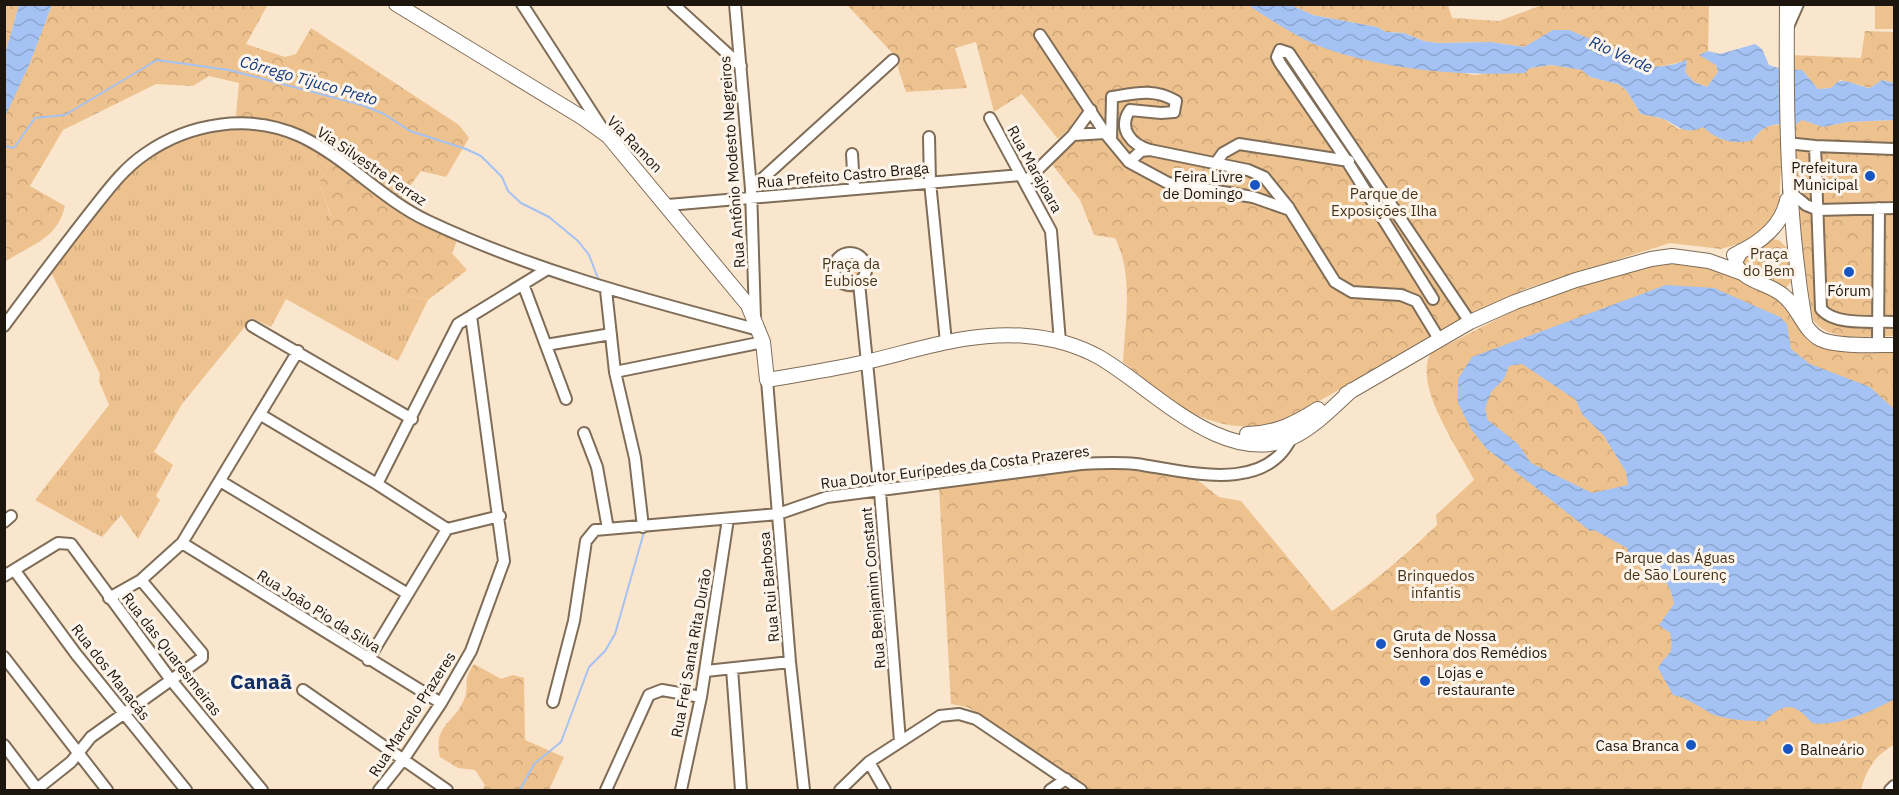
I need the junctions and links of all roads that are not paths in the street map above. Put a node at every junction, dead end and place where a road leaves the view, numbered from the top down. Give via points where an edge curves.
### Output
1 (396, 4) edge
2 (522, 4) edge
3 (673, 4) edge
4 (735, 4) edge
5 (1787, 4) edge
6 (1798, 4) edge
7 (1041, 35) dead end
8 (1786, 36) junction
9 (894, 60) dead end
10 (741, 66) junction
11 (1091, 110) junction
12 (990, 118) dead end
13 (1073, 135) junction
14 (608, 136) junction
15 (929, 137) dead end
16 (1108, 137) junction
17 (1787, 139) junction
18 (1815, 146) junction
19 (1894, 149) edge
20 (1150, 150) junction
21 (852, 154) dead end
22 (1347, 161) junction
23 (1360, 161) junction
24 (1129, 162) junction
25 (1215, 164) junction
26 (1023, 179) junction
27 (930, 182) junction
28 (854, 188) junction
29 (1789, 191) junction
30 (751, 194) junction
31 (668, 205) junction
32 (1879, 208) junction
33 (1894, 208) edge
34 (1290, 210) junction
35 (1818, 210) junction
36 (1768, 233) junction
37 (1792, 243) junction
38 (1742, 251) junction
39 (1708, 261) junction
40 (546, 270) junction
41 (1742, 273) junction
42 (1798, 280) junction
43 (859, 283) dead end
44 (523, 284) junction
45 (606, 290) junction
46 (1782, 293) junction
47 (1433, 299) dead end
48 (471, 316) junction
49 (1880, 321) junction
50 (1470, 322) junction
51 (1805, 322) junction
52 (1894, 322) edge
53 (4, 326) edge
54 (252, 326) dead end
55 (759, 330) junction
56 (611, 334) junction
57 (1439, 339) junction
58 (946, 342) junction
59 (1060, 342) junction
60 (546, 345) junction
61 (1878, 345) junction
62 (1894, 345) edge
63 (298, 351) junction
64 (868, 361) junction
65 (615, 372) junction
66 (767, 380) junction
67 (1352, 390) junction
68 (566, 399) dead end
69 (261, 415) junction
70 (412, 419) junction
71 (1196, 423) junction
72 (1297, 423) junction
73 (584, 433) dead end
74 (1291, 438) junction
75 (220, 481) junction
76 (377, 484) junction
77 (880, 492) junction
78 (778, 514) junction
79 (500, 516) junction
80 (728, 519) junction
81 (643, 527) junction
82 (447, 529) junction
83 (609, 529) junction
84 (182, 543) junction
85 (15, 571) junction
86 (4, 576) edge
87 (141, 580) junction
88 (408, 594) junction
89 (109, 598) junction
90 (368, 660) junction
91 (6, 662) edge
92 (790, 662) junction
93 (732, 669) junction
94 (705, 671) junction
95 (171, 680) junction
96 (303, 690) dead end
97 (701, 697) junction
98 (554, 702) dead end
99 (441, 703) junction
100 (124, 713) junction
101 (900, 741) junction
102 (4, 745) edge
103 (78, 754) junction
104 (403, 760) junction
105 (869, 762) junction
106 (1066, 779) junction
107 (1894, 786) edge
108 (38, 790) edge
109 (107, 790) edge
110 (186, 790) edge
111 (262, 790) edge
112 (379, 790) edge
113 (447, 790) edge
114 (606, 790) edge
115 (681, 790) edge
116 (741, 790) edge
117 (804, 790) edge
118 (840, 790) edge
119 (885, 790) edge
120 (1050, 790) edge
121 (1081, 790) edge
122 (1890, 790) edge

1 - 14 main road, Via Ramon
2 - 14 street
3 - 10 street
4 - 10 street, Rua Antônio Modesto Negreiros
5 - 8 main road
6 - 8 street
7 - 11 street
8 - 17 main road
9 - 30 street
10 - 30 street, Rua Antônio Modesto Negreiros
11 - 13 street
11 - 16 street
12 - 26 street, Rua Marajoara
13 - 16 street
13 - 26 street
14 - 31 main road, Via Ramon
15 - 27 street
16 - 20 street via 1112,97 1143,91 1164,94 1176,101 1174,112 1130,110 1125,120 1125,130 1134,142
16 - 24 street
17 - 18 street
17 - 29 main road
18 - 19 street
18 - 35 street
20 - 24 street via 1141,151
20 - 25 street
21 - 28 street
22 - 23 street
22 - 23 street via 1280,63 1278,51 1289,53
22 - 25 street via 1239,144 1223,153
22 - 47 street
23 - 50 street
24 - 34 street via 1168,183 1261,199
25 - 34 street via 1264,177
26 - 27 street, Rua Prefeito Castro Braga
26 - 59 street, Rua Marajoara via 1053,240
27 - 28 street, Rua Prefeito Castro Braga
27 - 58 street
28 - 30 street, Rua Prefeito Castro Braga
29 - 35 street
29 - 36 main road via 1783,215
29 - 37 main road
30 - 31 street, Rua Prefeito Castro Braga
30 - 55 street, Rua Antônio Modesto Negreiros
31 - 55 main road, Via Ramon via 735,288
32 - 33 street
32 - 35 street
32 - 49 street
34 - 57 street via 1335,282 1352,292 1401,295 1416,301
35 - 49 street via 1821,309 1833,317
36 - 37 main road via 1783,235
36 - 38 main road
37 - 42 main road
38 - 39 main road
38 - 41 main road via 1735,262
39 - 41 main road
39 - 50 main road via 1672,256 1651,259 1554,287
40 - 44 street
40 - 45 street, Via Silvestre Ferraz
40 - 53 street, Via Silvestre Ferraz via 400,207 335,157 298,136 260,125 222,124 180,135 130,166 74,232
41 - 46 main road
42 - 46 main road
42 - 51 main road
43 - 64 street, Rua Benjamim Constant
44 - 48 street
44 - 60 street
45 - 55 street, Via Silvestre Ferraz
45 - 56 street
46 - 51 main road
48 - 70 street via 454,329
48 - 79 street, Rua Marcelo Prazeres
49 - 52 street
49 - 61 street
50 - 57 main road
51 - 61 main road via 1820,340
54 - 63 street
55 - 65 street
55 - 66 main road, Via Ramon
56 - 60 street
56 - 65 street
57 - 67 main road
58 - 59 main road via 1005,335
58 - 64 main road
59 - 71 main road via 1109,363
60 - 68 street
61 - 62 main road
63 - 69 street
63 - 70 street
64 - 66 main road
64 - 77 street, Rua Benjamim Constant
65 - 81 street via 635,458
66 - 78 street, Rua Rui Barbosa
67 - 72 main road
67 - 74 main road
69 - 75 street
69 - 76 street
70 - 76 street
71 - 72 main road via 1226,433 1254,434
71 - 74 main road via 1217,436 1239,442
72 - 74 street, Rua Doutor Eurípedes da Costa Prazeres
73 - 83 street via 597,467
74 - 77 street, Rua Doutor Eurípedes da Costa Prazeres via 1276,461 1238,473 1200,474 1100,463
75 - 84 street
75 - 88 street
76 - 82 street
77 - 78 street, Rua Doutor Eurípedes da Costa Prazeres via 827,497
77 - 101 street, Rua Benjamim Constant
78 - 80 street, Rua Doutor Eurípedes da Costa Prazeres
78 - 92 street, Rua Rui Barbosa
79 - 82 street
79 - 99 street, Rua Marcelo Prazeres via 504,561 471,651
80 - 81 street, Rua Doutor Eurípedes da Costa Prazeres
80 - 94 street, Rua Frei Santa Rita Durão
81 - 83 street, Rua Doutor Eurípedes da Costa Prazeres
82 - 88 street
83 - 98 street, Rua Doutor Eurípedes da Costa Prazeres via 595,530 586,541 574,621
84 - 87 street
84 - 90 street, Rua João Pio da Silva
85 - 86 street
85 - 89 street, Rua das Quaresmeiras via 58,543 71,544
85 - 100 street, Rua dos Manacás
87 - 89 street
87 - 95 street via 202,653 201,660
88 - 90 street
89 - 95 street, Rua das Quaresmeiras
90 - 99 street, Rua João Pio da Silva
91 - 103 street
92 - 93 street
92 - 117 street, Rua Rui Barbosa
93 - 94 street
93 - 116 street
94 - 97 street, Rua Frei Santa Rita Durão
95 - 100 street
95 - 111 street, Rua das Quaresmeiras
96 - 104 street
97 - 114 street via 663,690 649,695
97 - 115 street, Rua Frei Santa Rita Durão
99 - 104 street, Rua Marcelo Prazeres
100 - 103 street via 91,737
100 - 110 street, Rua dos Manacás
101 - 105 street
101 - 106 street via 944,715 959,714 976,719
102 - 108 street
103 - 108 street
103 - 109 street
104 - 112 street, Rua Marcelo Prazeres
104 - 113 street
105 - 118 street
105 - 119 street
106 - 120 street
106 - 121 street
107 - 122 street

